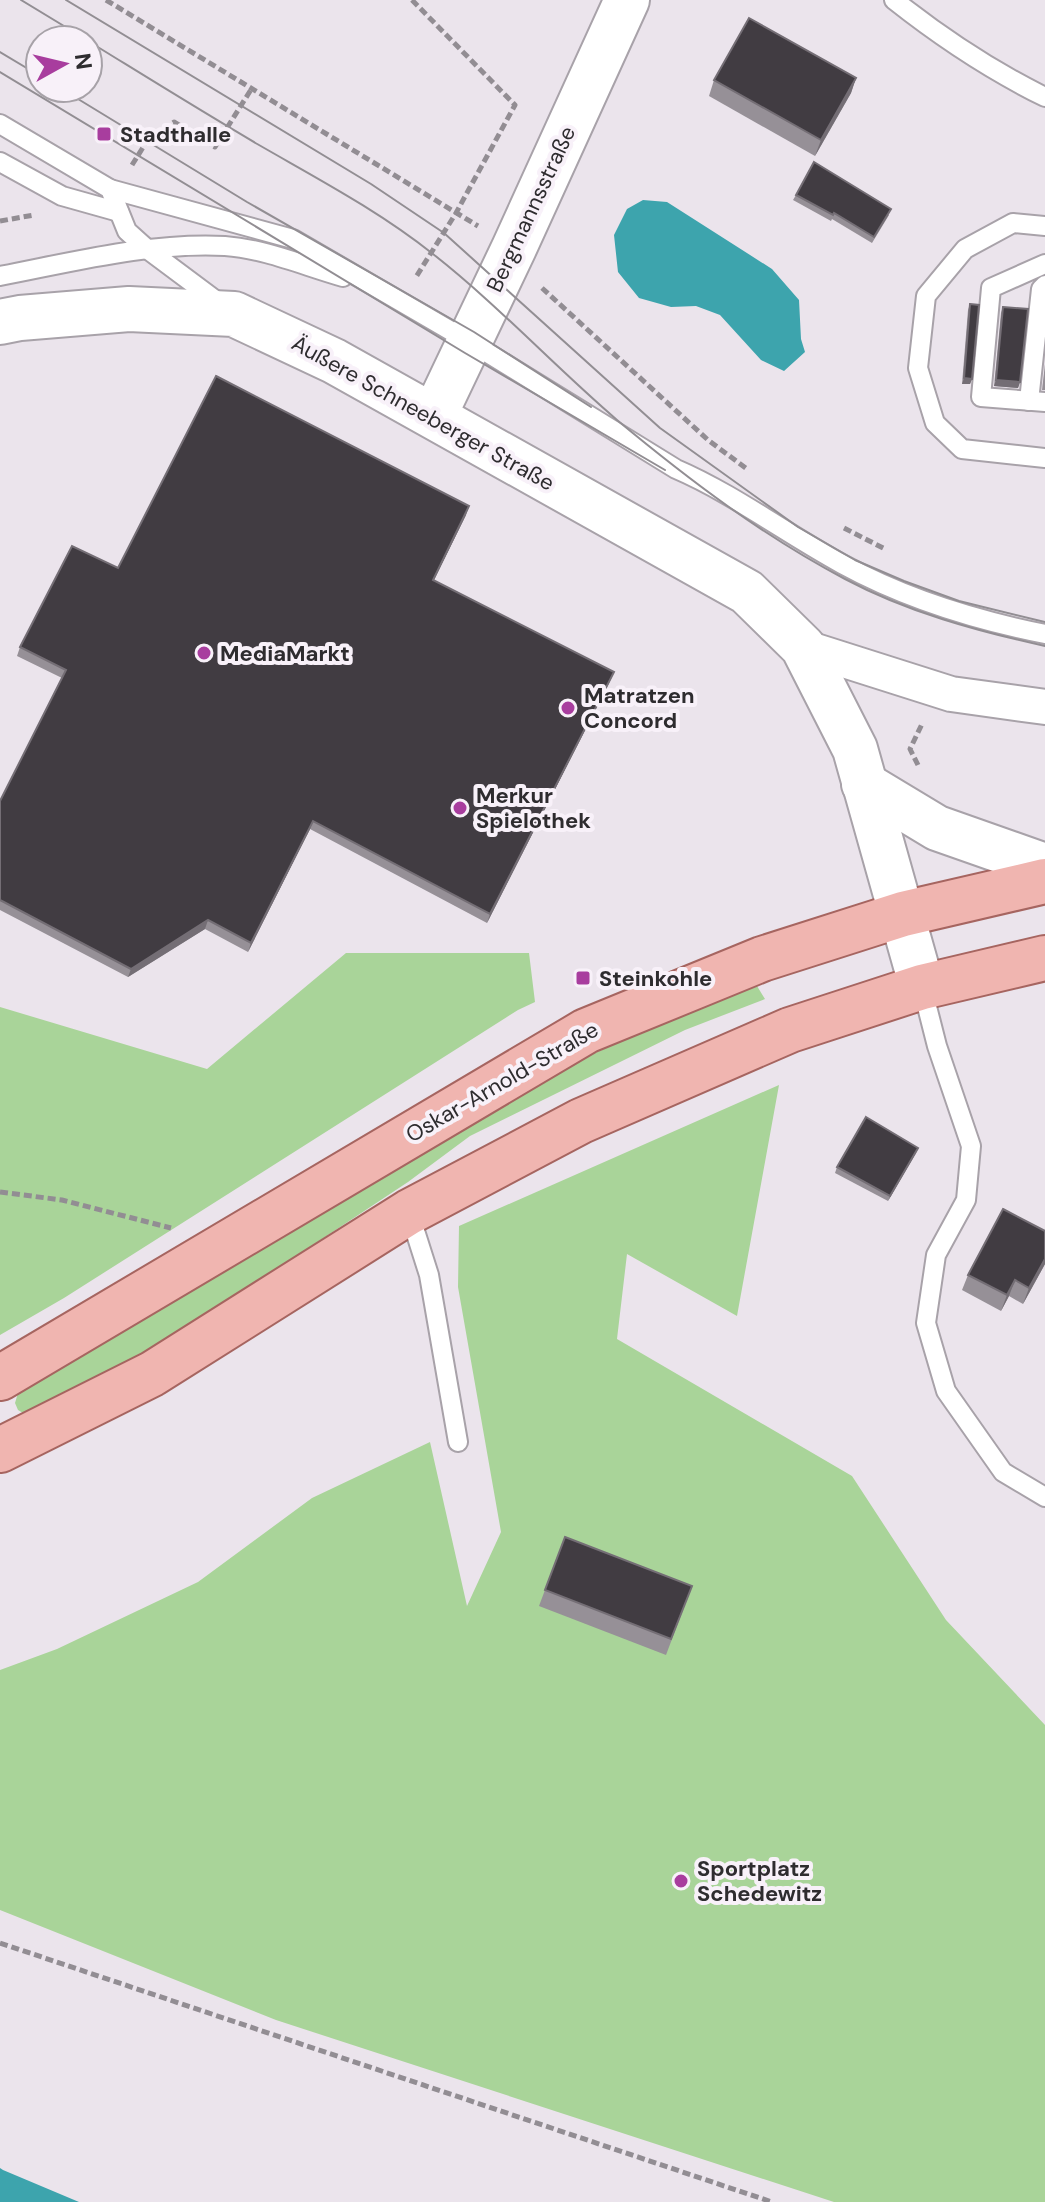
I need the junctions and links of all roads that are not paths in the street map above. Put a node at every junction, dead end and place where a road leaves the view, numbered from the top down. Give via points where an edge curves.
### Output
1 (627, 0) edge
2 (894, 0) edge
3 (1045, 97) edge
4 (0, 124) edge
5 (0, 162) edge
6 (110, 189) junction
7 (119, 212) junction
8 (1045, 226) edge
9 (147, 249) junction
10 (1045, 264) edge
11 (0, 276) edge
12 (369, 284) junction
13 (1045, 285) edge
14 (234, 314) junction
15 (0, 322) edge
16 (470, 342) junction
17 (1037, 401) edge
18 (434, 416) junction
19 (1045, 458) edge
20 (1045, 634) edge
21 (803, 647) junction
22 (1045, 707) edge
23 (864, 784) junction
24 (1045, 866) edge
25 (1045, 881) edge
26 (903, 914) junction
27 (1045, 958) edge
28 (922, 987) junction
29 (409, 1212) junction
30 (0, 1378) edge
31 (458, 1442) dead end
32 (0, 1450) edge
33 (1045, 1497) edge

1 - 16 main road, Bergmannsstraße
2 - 3 lane via 940,36
4 - 6 lane
5 - 7 lane via 62,196
6 - 7 lane
6 - 12 lane via 293,239
7 - 9 lane via 127,231
8 - 19 lane via 1013,223 965,249 926,296 918,368 935,423 962,449
9 - 11 lane
9 - 12 lane via 225,246 265,252
9 - 14 lane
10 - 17 lane via 991,288 981,397
12 - 16 lane
13 - 17 lane
14 - 15 main road, Äußere Schneeberger Straße via 129,309
14 - 18 main road, Äußere Schneeberger Straße
16 - 18 main road, Bergmannsstraße
16 - 20 lane via 845,566 956,612
18 - 21 main road, Äußere Schneeberger Straße via 747,592
21 - 22 street, Äußere Schneeberger Straße via 951,694
21 - 23 main road, Äußere Schneeberger Straße via 855,749
23 - 24 main road via 937,828
23 - 26 main road, Äußere Schneeberger Straße
25 - 26 main road, Oskar-Arnold-Straße
26 - 28 main road, Äußere Schneeberger Straße
26 - 30 main road, Oskar-Arnold-Straße via 762,959 586,1031
27 - 28 main road
28 - 29 main road via 755,1044 581,1121
28 - 33 lane via 971,1146 966,1200 936,1255 926,1323 946,1391 1003,1472
29 - 31 lane via 429,1275
29 - 32 main road via 152,1374

